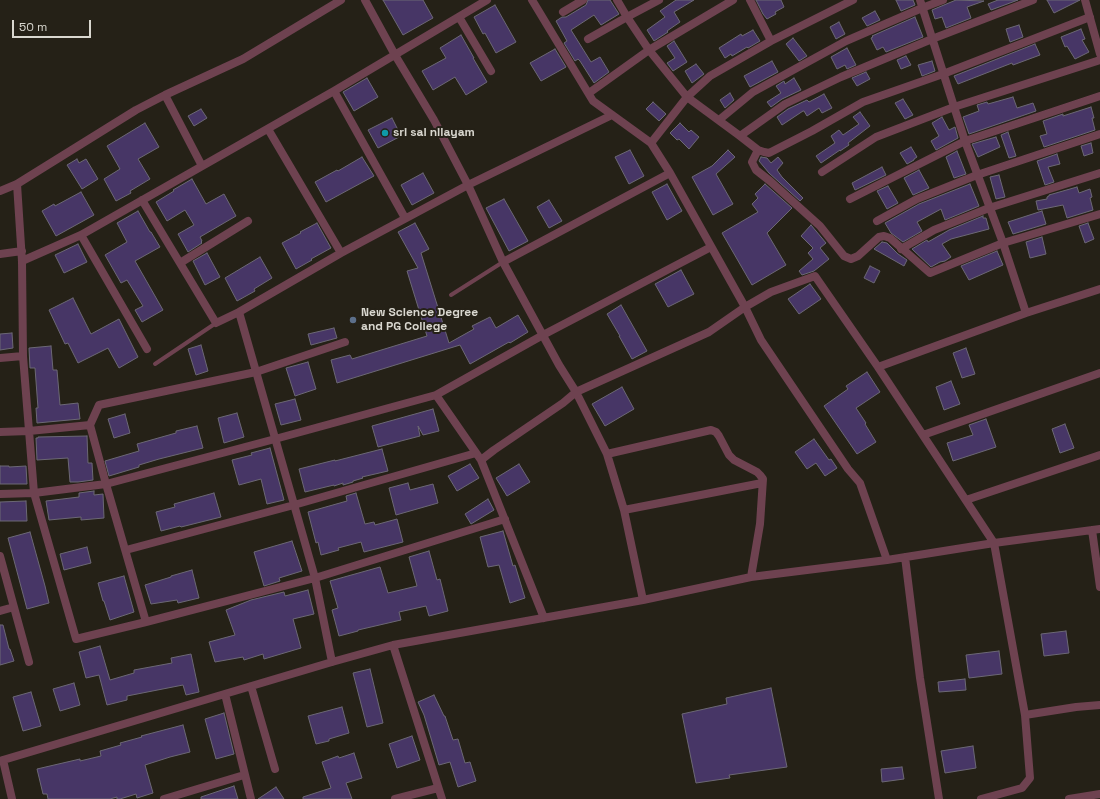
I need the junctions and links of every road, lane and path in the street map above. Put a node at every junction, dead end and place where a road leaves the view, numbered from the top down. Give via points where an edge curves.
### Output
1 (341, 0) edge
2 (365, 0) edge
3 (487, 0) edge
4 (532, 0) edge
5 (583, 0) edge
6 (617, 0) edge
7 (659, 0) edge
8 (733, 0) edge
9 (750, 0) edge
10 (853, 0) edge
11 (943, 0) edge
12 (1033, 0) edge
13 (1085, 0) edge
14 (921, 4) edge
15 (563, 12) dead end
16 (459, 17) junction
17 (627, 17) junction
18 (1090, 17) junction
19 (588, 39) dead end
20 (932, 39) junction
21 (771, 41) junction
22 (649, 50) junction
23 (1100, 54) edge
24 (395, 55) junction
25 (1100, 60) edge
26 (491, 71) dead end
27 (943, 74) junction
28 (334, 91) junction
29 (589, 93) junction
30 (165, 95) junction
31 (1100, 96) edge
32 (687, 97) junction
33 (954, 107) junction
34 (612, 115) junction
35 (719, 120) junction
36 (268, 129) junction
37 (1100, 134) edge
38 (740, 136) junction
39 (965, 141) junction
40 (651, 143) junction
41 (758, 150) junction
42 (202, 166) junction
43 (822, 172) dead end
44 (670, 173) junction
45 (1100, 173) edge
46 (977, 175) junction
47 (17, 184) junction
48 (468, 185) junction
49 (0, 191) edge
50 (850, 199) dead end
51 (142, 200) junction
52 (989, 208) junction
53 (1100, 214) edge
54 (405, 218) junction
55 (248, 221) dead end
56 (876, 221) dead end
57 (81, 235) junction
58 (1003, 243) junction
59 (711, 247) junction
60 (902, 249) junction
61 (22, 251) junction
62 (341, 253) junction
63 (0, 254) edge
64 (22, 261) junction
65 (503, 262) junction
66 (180, 263) junction
67 (1100, 289) edge
68 (451, 295) dead end
69 (745, 307) junction
70 (239, 312) junction
71 (1026, 313) junction
72 (216, 323) junction
73 (543, 335) junction
74 (345, 342) dead end
75 (147, 349) dead end
76 (23, 356) junction
77 (0, 358) edge
78 (155, 364) dead end
79 (878, 367) junction
80 (256, 372) junction
81 (1100, 373) edge
82 (576, 392) junction
83 (436, 395) junction
84 (90, 425) junction
85 (29, 431) junction
86 (0, 432) edge
87 (923, 435) junction
88 (275, 439) junction
89 (607, 454) junction
90 (1100, 455) edge
91 (479, 457) junction
92 (762, 483) junction
93 (106, 484) junction
94 (34, 493) junction
95 (0, 494) edge
96 (966, 500) junction
97 (294, 505) junction
98 (624, 510) junction
99 (505, 519) junction
100 (1096, 529) edge
101 (994, 543) junction
102 (126, 550) junction
103 (0, 556) edge
104 (905, 557) junction
105 (887, 560) junction
106 (751, 577) junction
107 (315, 578) junction
108 (1100, 587) edge
109 (643, 600) junction
110 (14, 607) junction
111 (0, 611) edge
112 (544, 618) junction
113 (146, 622) junction
114 (392, 645) junction
115 (29, 662) dead end
116 (332, 662) junction
117 (251, 686) junction
118 (225, 694) junction
119 (1100, 705) edge
120 (1025, 715) junction
121 (1, 760) edge
122 (275, 769) dead end
123 (244, 775) junction
124 (438, 788) junction
125 (1100, 794) edge
126 (12, 799) edge
127 (164, 799) edge
128 (251, 799) edge
129 (395, 799) edge
130 (442, 799) edge
131 (939, 799) edge
132 (981, 799) edge
133 (1069, 799) edge

1 - 30 street via 243,59
2 - 24 street
3 - 16 street
4 - 29 street
5 - 15 street
6 - 17 street
7 - 17 street
8 - 22 street
9 - 21 street
10 - 21 street
11 - 14 street
12 - 20 street
13 - 18 street
14 - 20 street
14 - 35 street via 846,41 753,92
16 - 24 street
16 - 26 street
17 - 19 street
17 - 22 street
18 - 23 street
18 - 27 street
20 - 27 street
20 - 38 street via 841,77 785,104
21 - 32 street via 710,76
22 - 29 street
22 - 32 street
24 - 28 street
24 - 48 street via 434,120
25 - 33 street
27 - 33 street
27 - 41 street via 863,102 769,153
28 - 36 street
28 - 54 street
29 - 34 street via 593,101
30 - 42 street
30 - 47 street via 136,110
31 - 39 street
32 - 35 street
32 - 40 street
33 - 39 street
33 - 43 street via 876,137
34 - 40 street
34 - 48 street
35 - 38 street
36 - 42 street
36 - 62 street
37 - 46 street
38 - 41 street
39 - 46 street
39 - 50 street
40 - 44 street
41 - 60 street via 752,162 756,170 820,226 844,256 851,259 858,256 882,236 890,238
42 - 51 street
44 - 59 street
44 - 65 street
45 - 52 street
46 - 52 street
46 - 56 street via 917,199
47 - 49 street
47 - 61 street
48 - 54 street
48 - 65 street
51 - 57 street
51 - 66 street
52 - 58 street
52 - 60 street via 934,230
53 - 58 street
54 - 62 street
55 - 66 street
57 - 64 street
57 - 75 street
58 - 60 street via 930,273
58 - 71 street
59 - 69 street
59 - 73 street
61 - 63 street
61 - 64 street
62 - 70 street
64 - 76 street
65 - 68 lane
65 - 73 street
66 - 72 street
67 - 71 street
69 - 79 street via 771,292 815,276
69 - 82 street via 709,332
69 - 105 street via 761,340 860,483
70 - 72 street
70 - 80 street
71 - 79 street
72 - 78 lane
73 - 82 street
73 - 83 street
74 - 80 street
76 - 77 street
76 - 85 street
79 - 87 street
80 - 84 street via 99,405
80 - 88 street
81 - 87 street
82 - 89 street
82 - 91 street
83 - 88 street
83 - 91 street
84 - 85 street
84 - 93 street
85 - 86 street
85 - 94 street
87 - 96 street
88 - 93 street
88 - 97 street
89 - 92 street via 711,430 719,436 729,455 760,475
89 - 98 street
90 - 96 street
91 - 97 street
91 - 99 street
92 - 98 street
92 - 106 street via 760,524
93 - 94 street
93 - 102 street
94 - 95 street
94 - 113 street via 76,639
96 - 101 street
97 - 102 street
97 - 107 street
98 - 109 street
99 - 107 street
99 - 112 street
100 - 101 street
100 - 108 street
101 - 104 street
101 - 120 street
102 - 113 street
103 - 110 street
104 - 105 street
104 - 131 street
105 - 106 street
106 - 109 street
107 - 113 street
107 - 116 street
109 - 112 street
110 - 111 street
110 - 115 street
112 - 114 street
114 - 116 street
114 - 124 street
116 - 117 street
117 - 118 street
117 - 122 street
118 - 121 street
118 - 123 street
119 - 120 street
120 - 132 street via 1030,778 1022,788
121 - 126 street
123 - 127 street
123 - 128 street
124 - 129 street
124 - 130 street
125 - 133 street

